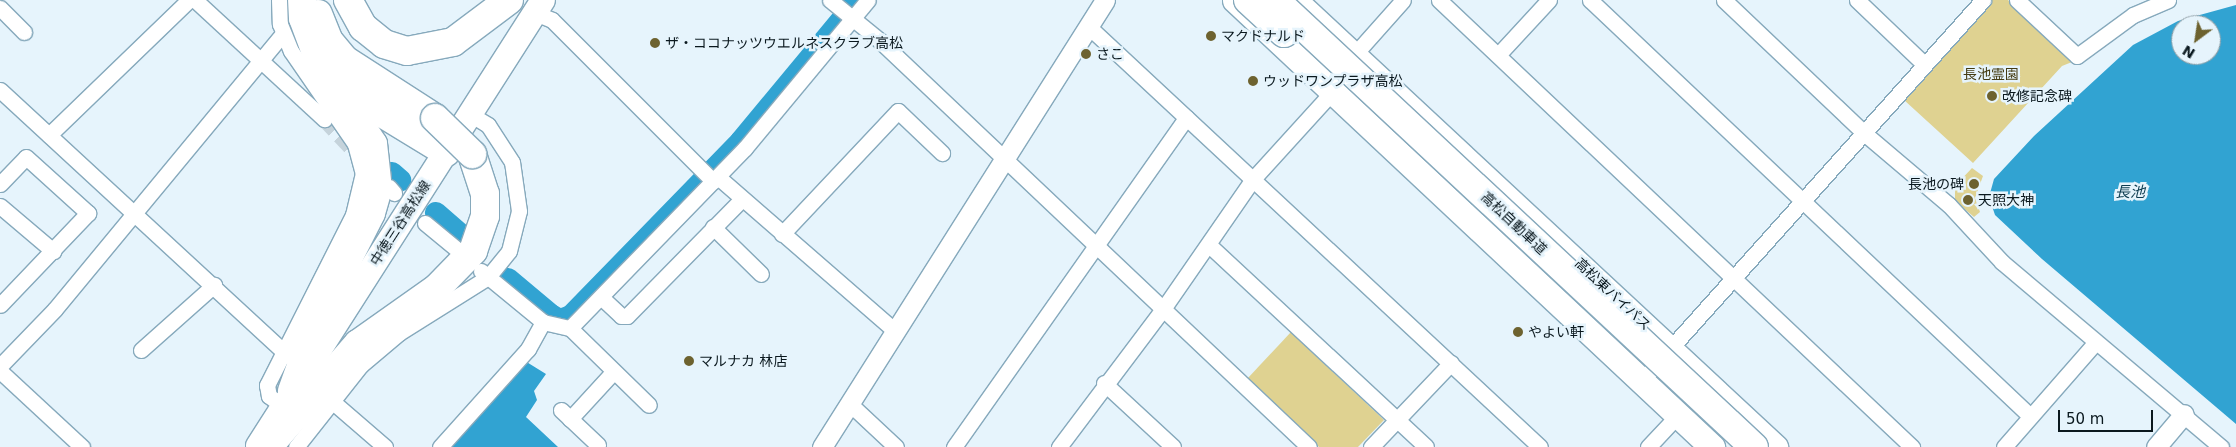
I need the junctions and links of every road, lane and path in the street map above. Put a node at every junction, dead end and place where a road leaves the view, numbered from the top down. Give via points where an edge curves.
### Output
1 (189, 0) edge
2 (195, 0) edge
3 (279, 0) edge
4 (302, 0) edge
5 (316, 0) edge
6 (348, 0) edge
7 (509, 0) edge
8 (830, 0) edge
9 (868, 0) edge
10 (1105, 0) edge
11 (1234, 0) edge
12 (1248, 0) edge
13 (1274, 0) edge
14 (1294, 0) edge
15 (1403, 0) edge
16 (1439, 0) edge
17 (1549, 0) edge
18 (1590, 0) edge
19 (1724, 0) edge
20 (1857, 0) edge
21 (1983, 0) edge
22 (2018, 0) edge
23 (2168, 0) edge
24 (539, 7) edge
25 (0, 8) edge
26 (849, 15) junction
27 (1089, 27) junction
28 (24, 32) dead end
29 (283, 33) junction
30 (1355, 54) junction
31 (1498, 55) junction
32 (257, 62) junction
33 (1924, 64) junction
34 (332, 83) junction
35 (0, 90) edge
36 (1333, 91) junction
37 (470, 114) junction
38 (1186, 118) junction
39 (324, 119) tunnel mouth
40 (1864, 133) junction
41 (49, 135) junction
42 (459, 153) junction
43 (942, 153) dead end
44 (1004, 162) junction
45 (712, 177) junction
46 (1253, 178) junction
47 (0, 184) edge
48 (741, 200) junction
49 (1804, 200) junction
50 (0, 206) edge
51 (128, 211) junction
52 (426, 223) dead end
53 (713, 228) junction
54 (782, 234) junction
55 (1209, 245) junction
56 (1093, 246) junction
57 (52, 250) junction
58 (459, 251) dead end
59 (484, 274) junction
60 (761, 274) dead end
61 (1736, 278) junction
62 (214, 285) junction
63 (602, 298) junction
64 (0, 304) edge
65 (1163, 309) junction
66 (543, 322) junction
67 (570, 328) junction
68 (896, 332) junction
69 (2095, 343) junction
70 (1672, 349) junction
71 (141, 350) dead end
72 (287, 354) junction
73 (1451, 363) junction
74 (0, 366) edge
75 (0, 371) edge
76 (613, 372) junction
77 (1642, 380) junction
78 (1104, 383) junction
79 (329, 398) junction
80 (287, 399) junction
81 (850, 404) junction
82 (649, 405) dead end
83 (2184, 414) junction
84 (1678, 415) junction
85 (2030, 416) junction
86 (1398, 421) junction
87 (598, 445) dead end
88 (82, 447) edge
89 (257, 447) edge
90 (268, 447) edge
91 (296, 447) edge
92 (385, 447) edge
93 (440, 447) edge
94 (822, 447) edge
95 (896, 447) edge
96 (954, 447) edge
97 (1059, 447) edge
98 (1173, 447) edge
99 (1308, 447) edge
100 (1371, 447) edge
101 (1426, 447) edge
102 (1540, 447) edge
103 (1648, 447) edge
104 (1712, 447) edge
105 (1727, 447) edge
106 (1754, 447) edge
107 (1775, 447) edge
108 (1912, 447) edge
109 (2004, 447) edge
110 (2156, 447) edge
111 (2221, 447) edge

1 - 41 street
2 - 32 street
3 - 29 street
4 - 34 highway via 312,45
5 - 42 highway, bridge via 319,20 345,60 435,118
6 - 7 highway via 363,27 384,44 407,51 453,42
8 - 26 street
9 - 26 street
10 - 27 street
11 - 36 highway
12 - 105 highway, 高松自動車道, bridge
13 - 106 highway, 高松自動車道, bridge
14 - 30 highway, 高松東バイパス
15 - 30 street
16 - 31 street
17 - 31 street
18 - 49 street
19 - 40 street
20 - 33 street
21 - 33 street
22 - 23 street via 2077,56 2132,15
24 - 37 main road, 中徳三谷高松線
24 - 45 street
25 - 28 street
26 - 44 street
26 - 45 street
27 - 38 street
27 - 44 street
29 - 32 street
29 - 72 street via 306,76 355,144 363,173 353,215
30 - 70 highway, 高松東バイパス
31 - 61 street
32 - 39 street
32 - 51 street
33 - 40 street
34 - 42 highway
34 - 80 highway via 373,144 378,189 371,213 319,316
35 - 41 street
36 - 46 street
36 - 77 highway
37 - 42 main road, 中徳三谷高松線
37 - 59 street via 502,141 518,185 515,236
38 - 46 street
38 - 56 street
40 - 49 street
40 - 69 street via 1949,205 2002,262
41 - 51 street
42 - 80 main road, 中徳三谷高松線
42 - 90 highway via 486,194 486,216 473,250 437,288 358,344
43 - 54 street via 898,111
44 - 56 street
44 - 68 street
45 - 48 street
45 - 63 street
46 - 55 street
46 - 73 street
47 - 57 street via 26,157 88,213
48 - 53 street
48 - 54 street
49 - 61 street
49 - 85 street
50 - 57 street
51 - 62 street
51 - 74 street via 55,309
52 - 58 street
53 - 60 street
53 - 63 street via 627,316 621,316
54 - 68 street
55 - 65 street
55 - 86 street
56 - 65 street
56 - 96 street
57 - 64 street
59 - 66 street
59 - 79 street via 361,365
61 - 70 street
61 - 108 street
62 - 71 street
62 - 72 street
63 - 67 street
65 - 78 street
65 - 99 street
66 - 67 street
66 - 93 street via 528,349
67 - 76 street via 609,362
68 - 81 street
69 - 83 street
69 - 85 street
70 - 77 street
70 - 107 highway, 高松東バイパス
72 - 80 street via 267,385 269,396
73 - 86 street
73 - 102 street
75 - 88 street
76 - 82 street
76 - 87 street via 565,414
77 - 84 highway
78 - 97 street
78 - 98 street
79 - 91 street
79 - 92 street
80 - 89 main road, 中徳三谷高松線
81 - 94 street
81 - 95 street
83 - 110 street
83 - 111 street
84 - 103 street
84 - 104 highway
85 - 109 street
86 - 100 street
86 - 101 street

